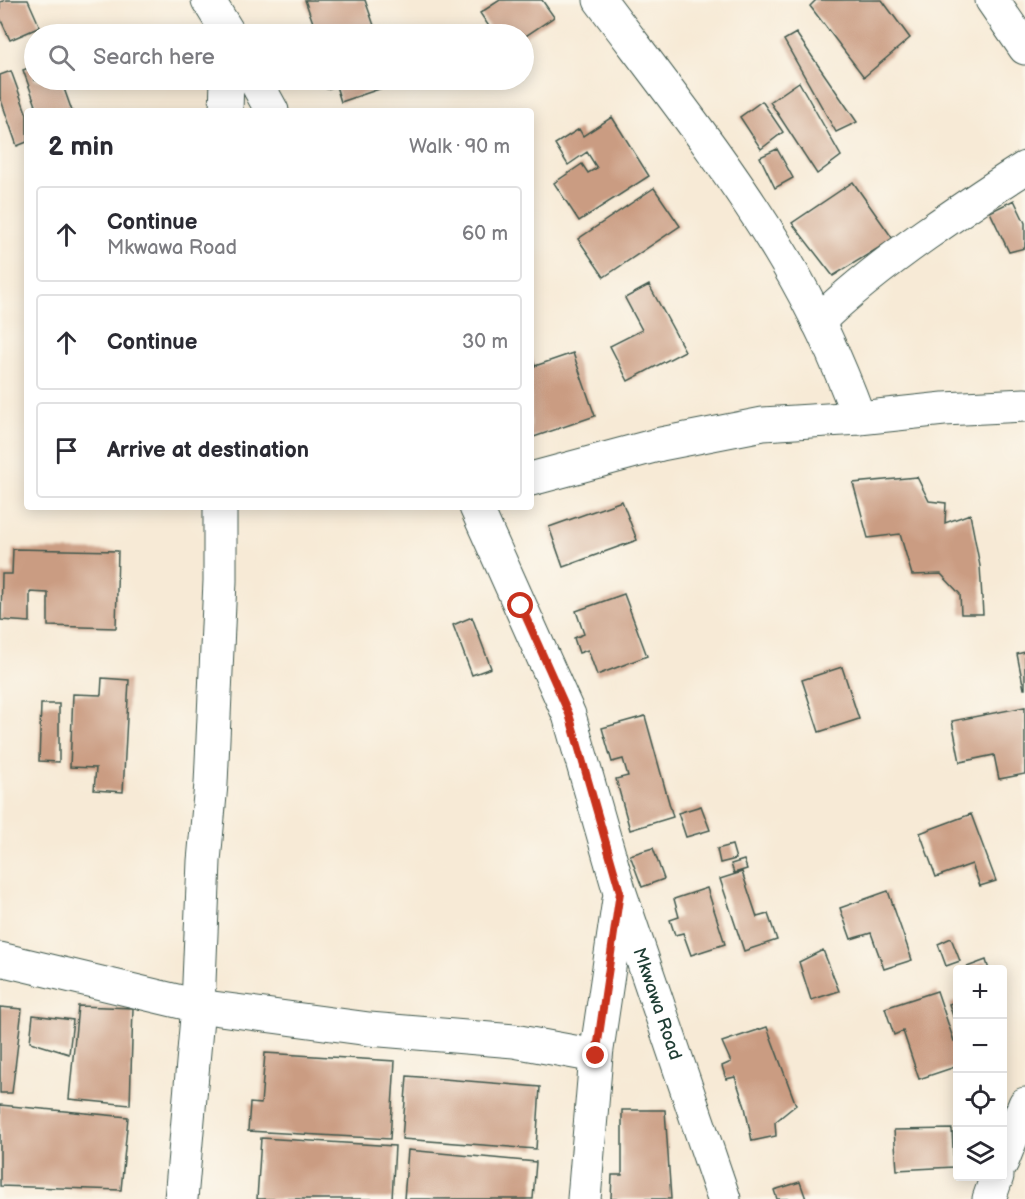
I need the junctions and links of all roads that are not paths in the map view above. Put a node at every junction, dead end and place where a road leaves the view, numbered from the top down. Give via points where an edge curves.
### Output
1 (208, 0) edge
2 (600, 0) edge
3 (992, 0) edge
4 (222, 24) edge
5 (1025, 48) edge
6 (227, 90) edge
7 (260, 90) edge
8 (226, 108) edge
9 (270, 108) edge
10 (1025, 168) edge
11 (818, 322) junction
12 (1025, 405) edge
13 (859, 418) junction
14 (534, 478) edge
15 (220, 510) edge
16 (477, 510) edge
17 (620, 892) junction
18 (0, 959) edge
19 (198, 1006) junction
20 (596, 1056) junction
21 (1025, 1104) edge
22 (1007, 1149) edge
23 (995, 1181) edge
24 (182, 1199) edge
25 (584, 1199) edge
26 (724, 1199) edge
27 (989, 1199) edge

1 - 4 street
2 - 11 street via 719,159 786,261
3 - 5 street
6 - 8 street
7 - 9 street
10 - 11 street via 869,275
11 - 13 street
12 - 13 street
13 - 14 street via 763,424 661,444
15 - 19 street via 217,661
16 - 17 street, Mkwawa Road via 569,714
17 - 20 street
17 - 26 street, Mkwawa Road
18 - 19 street
19 - 20 street via 369,1029 514,1041
19 - 24 street
20 - 25 street
21 - 22 street
23 - 27 street

